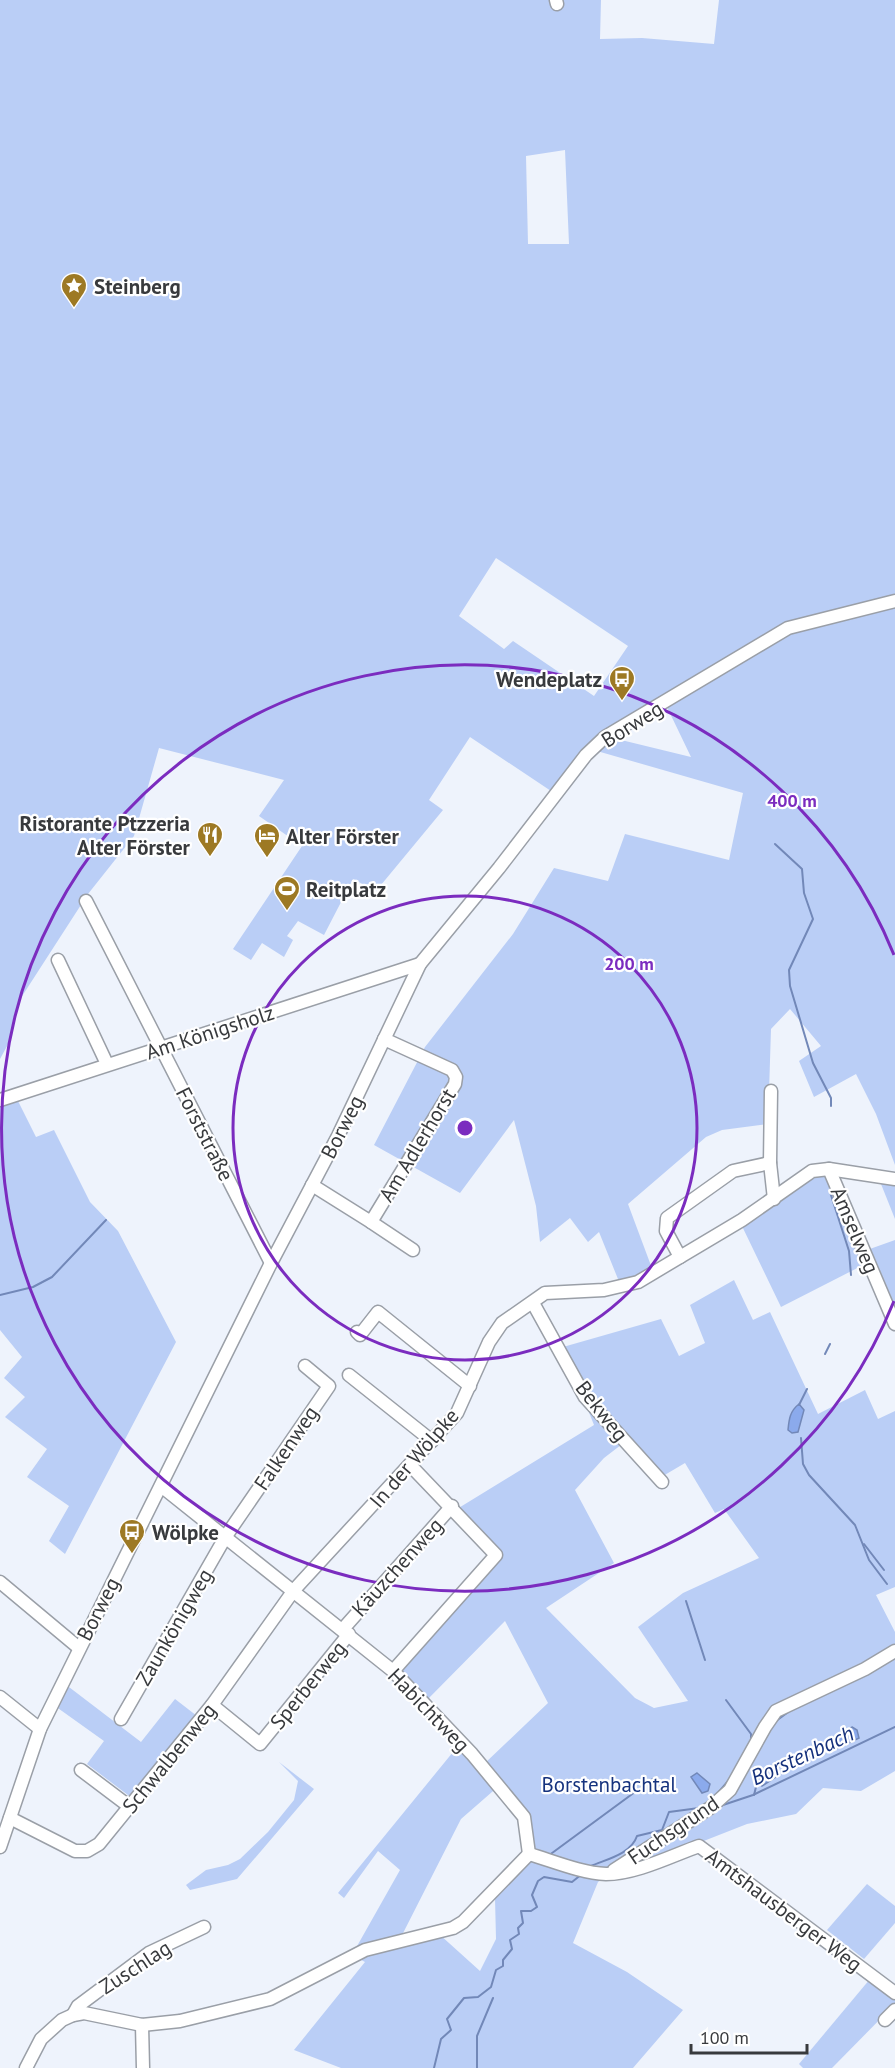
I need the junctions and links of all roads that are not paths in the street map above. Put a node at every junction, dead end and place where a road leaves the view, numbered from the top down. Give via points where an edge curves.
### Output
1 (895, 601) edge
2 (86, 901) dead end
3 (58, 960) dead end
4 (420, 964) junction
5 (384, 1039) junction
6 (161, 1048) junction
7 (107, 1064) junction
8 (771, 1091) dead end
9 (0, 1100) edge
10 (770, 1163) junction
11 (830, 1169) junction
12 (895, 1179) edge
13 (312, 1185) junction
14 (774, 1199) junction
15 (371, 1222) junction
16 (413, 1250) dead end
17 (680, 1257) junction
18 (271, 1263) junction
19 (533, 1303) junction
20 (895, 1324) edge
21 (357, 1332) dead end
22 (304, 1366) dead end
23 (349, 1375) dead end
24 (470, 1386) junction
25 (432, 1441) junction
26 (410, 1465) junction
27 (662, 1482) dead end
28 (161, 1486) junction
29 (452, 1506) junction
30 (226, 1536) junction
31 (0, 1582) edge
32 (294, 1590) junction
33 (346, 1631) junction
34 (79, 1648) junction
35 (895, 1651) edge
36 (393, 1671) junction
37 (0, 1697) edge
38 (212, 1705) junction
39 (121, 1719) dead end
40 (40, 1729) junction
41 (81, 1770) dead end
42 (130, 1807) junction
43 (10, 1818) junction
44 (0, 1847) edge
45 (529, 1854) junction
46 (608, 1874) junction
47 (204, 1927) dead end
48 (895, 1993) edge
49 (895, 2010) edge
50 (73, 2014) junction
51 (885, 2020) dead end
52 (142, 2025) junction
53 (26, 2068) edge
54 (143, 2068) edge

1 - 4 street, Borweg via 788,628 605,738 586,755
2 - 6 street, Forststraße
3 - 7 street
4 - 5 street, Borweg
4 - 6 street, Am Königsholz
5 - 13 street, Borweg
5 - 15 street, Am Adlerhorst via 452,1071 456,1077
6 - 7 street, Am Königsholz
6 - 18 street, Forststraße
7 - 9 street, Am Königsholz
8 - 10 street
10 - 14 street
10 - 17 street via 733,1171 667,1218 666,1231
11 - 12 street, In der Wölpke
11 - 14 street, In der Wölpke via 812,1171
11 - 20 street, Amselweg
13 - 15 street, Am Adlerhorst
13 - 18 street, Borweg
14 - 17 street, In der Wölpke
15 - 16 street, Am Adlerhorst
17 - 19 street, In der Wölpke via 623,1287 545,1293
18 - 28 street, Borweg
19 - 24 street, In der Wölpke via 502,1323 489,1341
19 - 27 street, Bekweg via 585,1397
21 - 24 street via 360,1335 378,1312
22 - 30 street, Falkenweg via 329,1386
23 - 25 street
24 - 25 street, In der Wölpke via 457,1413
25 - 26 street, In der Wölpke
26 - 29 street
26 - 32 street, In der Wölpke
28 - 30 street
28 - 34 street, Borweg
29 - 33 street, Käuzchenweg
29 - 36 street via 496,1555
30 - 32 street
30 - 39 street, Zaunkönigweg
31 - 34 street
32 - 33 street, Habichtweg
32 - 38 street, Schwalbenweg
33 - 36 street, Habichtweg
33 - 38 street, Sperberweg via 260,1744
34 - 40 street, Borweg
35 - 46 street, Fuchsgrund via 776,1712 730,1790 710,1808
36 - 45 street, Habichtweg via 525,1816
37 - 40 street
38 - 42 street, Schwalbenweg
40 - 43 street, Borweg
41 - 42 street
42 - 43 street, Schwalbenweg via 99,1844 87,1851 75,1851
43 - 44 street, Borweg
45 - 46 street, Amtshausberger Weg
45 - 52 street via 453,1928 365,1950 270,1999 180,2021
46 - 48 street, Amtshausberger Weg via 638,1868 699,1846
47 - 50 street, Zuschlag via 129,1966
49 - 51 street
50 - 52 street
50 - 53 street, Zuschlag via 41,2039
52 - 54 street

